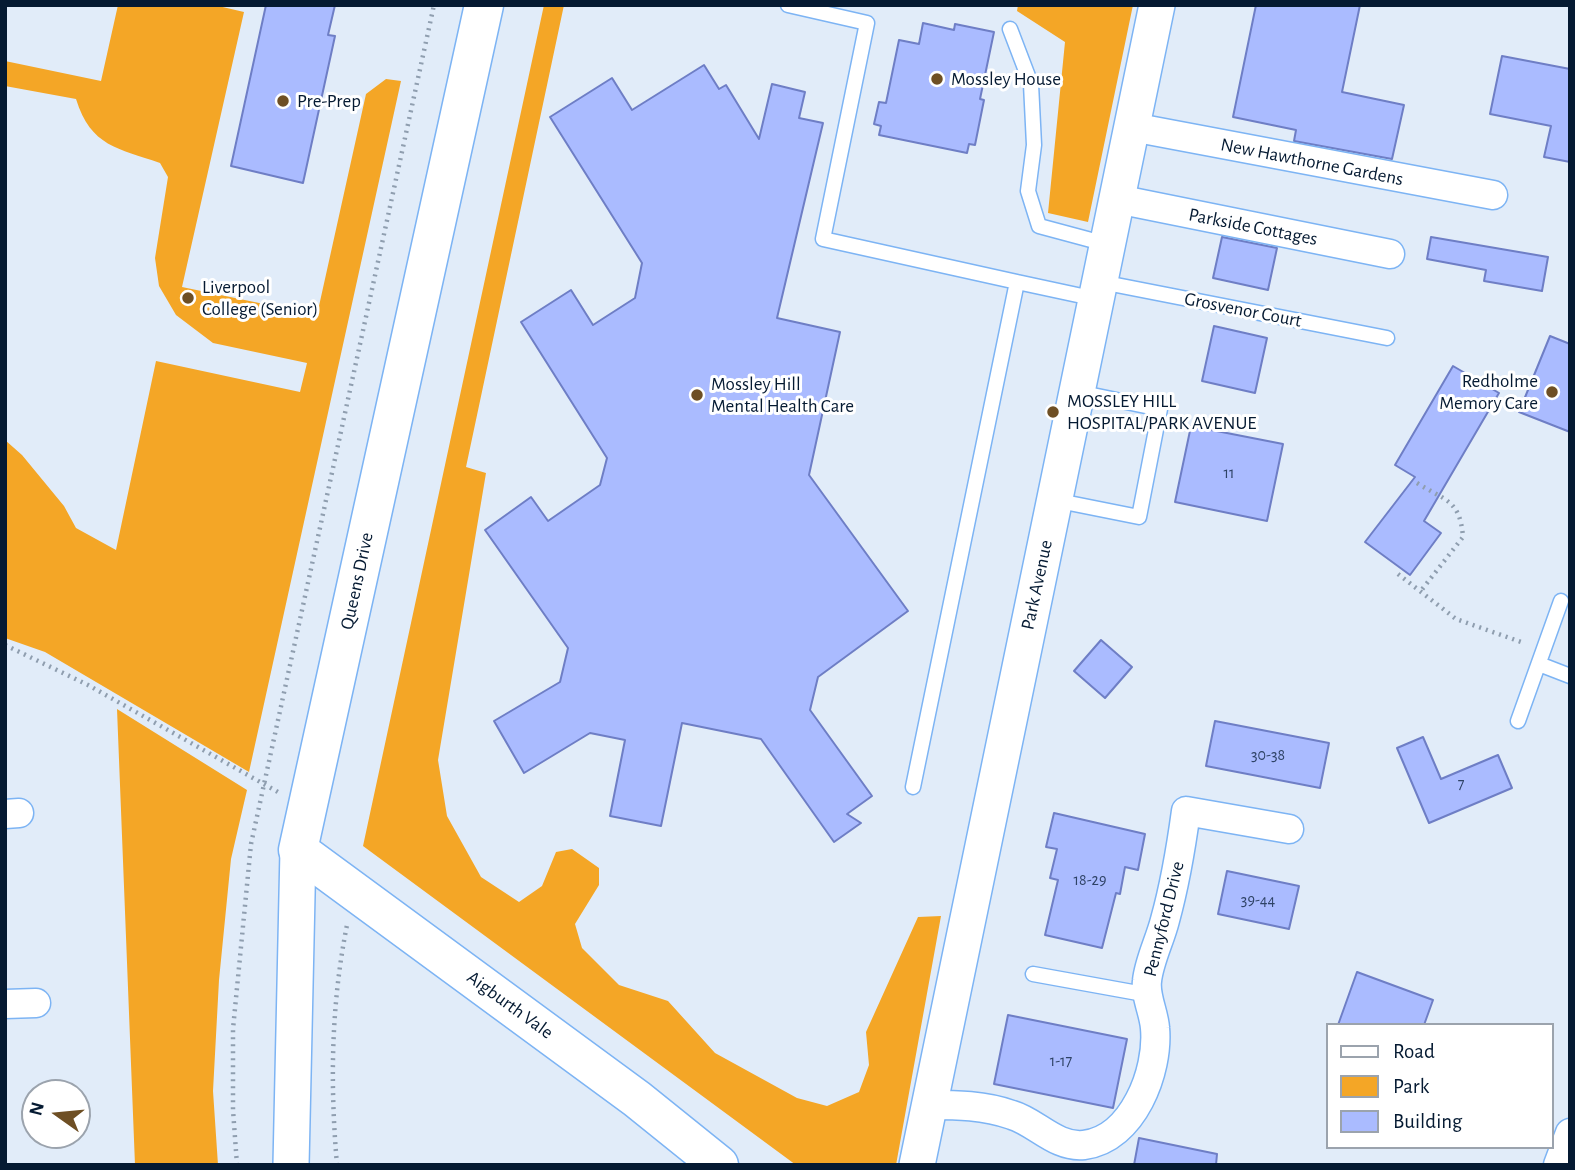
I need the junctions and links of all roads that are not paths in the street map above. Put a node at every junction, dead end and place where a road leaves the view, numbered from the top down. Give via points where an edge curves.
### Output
1 (484, 5) edge
2 (788, 5) edge
3 (1157, 5) edge
4 (1010, 29) dead end
5 (1132, 127) junction
6 (1493, 195) dead end
7 (1117, 199) junction
8 (1108, 244) junction
9 (1390, 254) dead end
10 (1017, 282) junction
11 (1098, 290) junction
12 (1387, 338) dead end
13 (1077, 392) junction
14 (1054, 500) junction
15 (1561, 601) dead end
16 (1542, 658) junction
17 (1570, 676) edge
18 (1518, 721) dead end
19 (913, 787) dead end
20 (1289, 829) dead end
21 (298, 850) junction
22 (1033, 974) dead end
23 (1149, 995) junction
24 (36, 1003) dead end
25 (5, 1004) edge
26 (928, 1105) junction
27 (1570, 1133) edge
28 (291, 1165) edge
29 (719, 1165) edge
30 (917, 1165) edge
31 (1558, 1165) edge

1 - 21 main road, Queens Drive
2 - 10 lane, Grosvenor Court via 867,23 823,239
3 - 5 street, Park Avenue
4 - 8 lane via 1031,84 1034,145 1028,191 1039,226
5 - 6 street, New Hawthorne Gardens
5 - 7 street, Park Avenue
7 - 8 street, Park Avenue
7 - 9 street, Parkside Cottages
8 - 11 street, Park Avenue
10 - 11 lane, Grosvenor Court
10 - 19 lane
11 - 12 lane, Grosvenor Court
11 - 13 street, Park Avenue
13 - 14 street, Park Avenue
13 - 14 lane via 1160,409 1139,517
14 - 26 street, Park Avenue
15 - 16 lane
16 - 17 lane
16 - 18 lane
20 - 23 street, Pennyford Drive via 1186,811 1177,874 1147,982
21 - 28 street, Queens Drive
21 - 29 main road, Aigburth Vale via 637,1099
22 - 23 lane
23 - 26 street, Pennyford Drive via 1155,1061 1129,1118 1107,1138 1082,1150 1015,1115 977,1105
24 - 25 street
26 - 30 street, Park Avenue
27 - 31 street

